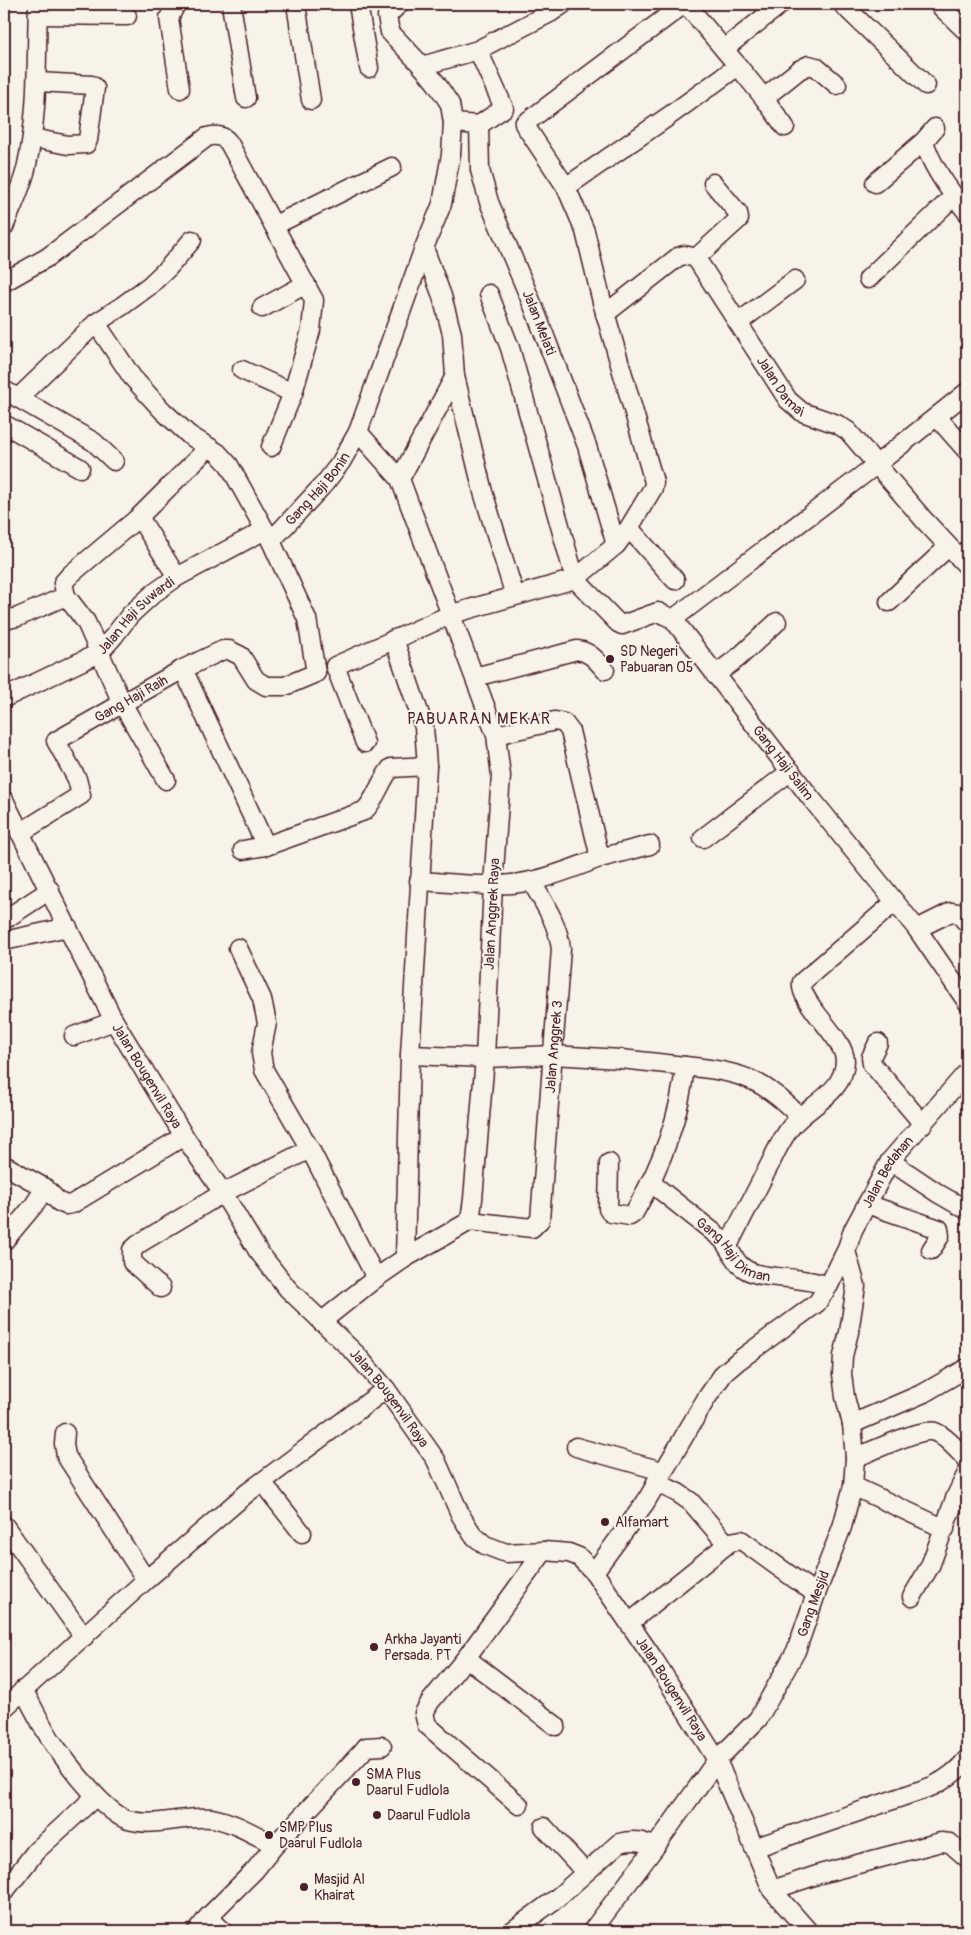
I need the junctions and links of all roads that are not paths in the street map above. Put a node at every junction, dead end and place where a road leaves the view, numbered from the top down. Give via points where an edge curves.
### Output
1 (176, 4) edge
2 (231, 4) edge
3 (296, 4) edge
4 (358, 4) edge
5 (563, 4) edge
6 (685, 4) edge
7 (781, 4) edge
8 (842, 4) edge
9 (938, 4) edge
10 (38, 9) edge
11 (127, 16) dead end
12 (392, 17) edge
13 (361, 22) junction
14 (967, 32) edge
15 (724, 49) junction
16 (478, 50) junction
17 (422, 66) junction
18 (738, 66) junction
19 (369, 68) dead end
20 (38, 82) junction
21 (837, 85) dead end
22 (926, 85) dead end
23 (180, 89) dead end
24 (246, 98) dead end
25 (764, 98) junction
26 (311, 100) dead end
27 (453, 123) junction
28 (479, 125) junction
29 (785, 127) dead end
30 (32, 138) junction
31 (392, 167) dead end
32 (712, 183) dead end
33 (875, 183) dead end
34 (566, 187) junction
35 (954, 196) junction
36 (967, 212) edge
37 (275, 225) junction
38 (4, 228) edge
39 (192, 240) dead end
40 (424, 248) junction
41 (696, 258) junction
42 (868, 279) dead end
43 (795, 280) dead end
44 (4, 282) edge
45 (306, 284) junction
46 (489, 294) dead end
47 (262, 308) dead end
48 (605, 314) junction
49 (738, 322) junction
50 (96, 323) junction
51 (242, 370) dead end
52 (455, 376) junction
53 (967, 392) edge
54 (293, 393) junction
55 (11, 394) edge
56 (936, 416) junction
57 (4, 424) edge
58 (358, 432) junction
59 (209, 447) junction
60 (271, 447) dead end
61 (967, 451) edge
62 (114, 461) dead end
63 (876, 465) junction
64 (80, 468) dead end
65 (400, 479) junction
66 (139, 517) junction
67 (629, 528) junction
68 (268, 535) junction
69 (616, 545) junction
70 (948, 546) junction
71 (967, 566) edge
72 (177, 577) junction
73 (574, 580) junction
74 (675, 580) dead end
75 (66, 596) junction
76 (515, 596) junction
77 (889, 602) dead end
78 (452, 614) junction
79 (673, 619) junction
80 (4, 620) edge
81 (777, 622) dead end
82 (394, 639) junction
83 (99, 653) junction
84 (183, 668) junction
85 (605, 670) dead end
86 (715, 675) junction
87 (475, 677) junction
88 (4, 698) edge
89 (122, 703) junction
90 (496, 735) junction
91 (365, 743) dead end
92 (427, 766) junction
93 (791, 771) junction
94 (166, 780) dead end
95 (4, 800) edge
96 (20, 833) junction
97 (703, 838) dead end
98 (266, 846) junction
99 (650, 846) dead end
100 (243, 850) dead end
101 (600, 858) junction
102 (419, 881) junction
103 (531, 881) junction
104 (493, 884) junction
105 (50, 890) junction
106 (895, 902) junction
107 (4, 920) edge
108 (967, 923) edge
109 (68, 927) junction
110 (917, 929) junction
111 (4, 941) edge
112 (238, 948) dead end
113 (967, 1002) edge
114 (114, 1022) junction
115 (74, 1036) dead end
116 (878, 1043) dead end
117 (410, 1054) junction
118 (554, 1055) junction
119 (484, 1058) junction
120 (685, 1066) junction
121 (967, 1072) edge
122 (800, 1117) junction
123 (923, 1124) junction
124 (184, 1136) junction
125 (310, 1149) junction
126 (890, 1161) junction
127 (610, 1163) dead end
128 (4, 1165) edge
129 (650, 1182) junction
130 (45, 1188) junction
131 (223, 1193) junction
132 (867, 1204) junction
133 (967, 1210) edge
134 (470, 1221) junction
135 (4, 1241) edge
136 (728, 1246) junction
137 (931, 1250) dead end
138 (846, 1251) junction
139 (405, 1258) junction
140 (376, 1278) junction
141 (829, 1286) junction
142 (161, 1288) dead end
143 (321, 1322) junction
144 (967, 1368) edge
145 (386, 1389) junction
146 (852, 1424) junction
147 (65, 1434) dead end
148 (576, 1446) dead end
149 (855, 1458) junction
150 (967, 1460) edge
151 (967, 1473) edge
152 (659, 1477) junction
153 (262, 1482) junction
154 (853, 1486) junction
155 (4, 1525) edge
156 (945, 1529) junction
157 (302, 1533) dead end
158 (727, 1544) junction
159 (544, 1550) junction
160 (594, 1572) junction
161 (146, 1580) junction
162 (816, 1594) junction
163 (912, 1597) dead end
164 (629, 1623) junction
165 (84, 1637) junction
166 (466, 1658) junction
167 (23, 1690) junction
168 (4, 1708) edge
169 (556, 1726) dead end
170 (382, 1746) dead end
171 (967, 1759) edge
172 (717, 1760) junction
173 (96, 1796) junction
174 (519, 1805) dead end
175 (544, 1826) dead end
176 (275, 1845) junction
177 (655, 1847) junction
178 (754, 1848) junction
179 (967, 1858) edge
180 (585, 1872) junction
181 (772, 1890) junction
182 (4, 1892) edge
183 (208, 1917) junction
184 (196, 1931) edge
185 (222, 1931) edge
186 (512, 1931) edge
187 (592, 1931) edge
188 (808, 1931) edge

1 - 23 street via 169,18
2 - 24 street
3 - 26 street
4 - 13 street
5 - 16 street
6 - 15 street
6 - 34 street via 524,124
7 - 15 street
8 - 22 street
9 - 14 street
10 - 11 street
10 - 20 street
12 - 13 street
12 - 17 street, Gang Haji Bonin via 405,48
13 - 19 street
15 - 18 street
16 - 17 street
16 - 28 street via 504,108
17 - 27 street, Gang Haji Bonin via 450,104
18 - 25 street
18 - 34 street
20 - 30 street
20 - 30 street via 92,85 95,88 86,144
21 - 25 street via 809,65
25 - 29 street
27 - 28 street
27 - 40 street, Gang Haji Bonin via 442,204
28 - 69 street, Jalan Melati via 480,170 489,202 587,446
30 - 38 street via 25,172
31 - 37 street
32 - 41 street via 738,212 739,219
33 - 35 street via 930,134 927,152
34 - 48 street via 585,231
35 - 36 street
35 - 42 street
37 - 44 street via 226,139 211,136 48,257
37 - 45 street
39 - 50 street via 149,286
40 - 52 street via 452,334
40 - 58 street, Gang Haji Bonin
41 - 48 street via 678,257
41 - 49 street, Jalan Damai
43 - 49 street
45 - 47 street
45 - 54 street via 314,300 311,330
46 - 73 street via 510,348
48 - 67 street via 654,482
49 - 63 street, Jalan Damai via 788,400 802,412 848,431
50 - 55 street
50 - 59 street via 132,377 182,429
51 - 54 street
52 - 65 street
52 - 76 street via 483,492
53 - 56 street
54 - 60 street
55 - 62 street via 94,442
56 - 61 street
56 - 63 street
57 - 64 street
58 - 65 street
58 - 68 street, Gang Haji Bonin via 325,482
59 - 66 street
59 - 68 street via 229,465
63 - 70 street, Jalan Damai
63 - 79 street
65 - 78 street, Jalan Anggrek Raya
66 - 72 street
66 - 75 street via 70,575 63,583
67 - 69 street
67 - 74 street
68 - 72 street, Jalan Haji Suwardi
68 - 84 street, Gang Haji Raih via 306,619 316,674 285,686 266,686 256,680 241,656 230,650 223,650
69 - 73 street
70 - 71 street, Jalan Damai
70 - 77 street
72 - 83 street, Jalan Haji Suwardi via 138,606
73 - 76 street
73 - 79 street via 622,625 658,612
75 - 80 street
75 - 83 street via 86,622
76 - 78 street
78 - 82 street
78 - 87 street, Jalan Anggrek Raya
79 - 86 street, Gang Haji Salim
81 - 86 street
82 - 91 street via 335,666
82 - 92 street via 424,727
83 - 88 street, Jalan Haji Suwardi
83 - 89 street
84 - 89 street, Gang Haji Raih
84 - 98 street
85 - 87 street via 593,656 577,650
86 - 93 street, Gang Haji Salim
87 - 90 street, Jalan Anggrek Raya
89 - 94 street
89 - 96 street, Gang Haji Raih via 56,741 77,779 81,795
90 - 101 street via 555,721 564,723 570,731
90 - 104 street, Jalan Anggrek Raya via 501,776
92 - 98 street via 392,768 384,776 372,804 364,811
92 - 102 street
93 - 97 street
93 - 106 street, Gang Haji Salim
95 - 96 street, Jalan Bougenvil Raya
96 - 105 street, Jalan Bougenvil Raya
98 - 100 street
99 - 101 street
101 - 103 street
102 - 104 street
102 - 117 street
103 - 104 street
103 - 118 street, Jalan Anggrek 3 via 555,921 562,949
104 - 119 street, Jalan Anggrek Raya
105 - 107 street
105 - 109 street, Jalan Bougenvil Raya
106 - 110 street, Gang Haji Salim
106 - 122 street via 802,982 804,994 845,1058 838,1085
108 - 110 street via 958,912 951,912
109 - 111 street
109 - 114 street, Jalan Bougenvil Raya
110 - 113 street, Gang Haji Salim
112 - 125 street via 262,999 267,1022 261,1053 264,1070
114 - 115 street
114 - 124 street, Jalan Bougenvil Raya
116 - 123 street via 871,1057 872,1064
117 - 119 street
117 - 139 street
118 - 119 street
118 - 120 street
118 - 134 street, Jalan Anggrek 3 via 540,1220 532,1228
119 - 134 street, Jalan Anggrek Raya
120 - 122 street via 721,1070 749,1078 765,1086
120 - 129 street via 683,1092 673,1127
121 - 123 street, Jalan Bedahan
122 - 136 street via 783,1138
123 - 126 street, Jalan Bedahan
124 - 130 street via 72,1204 59,1202
124 - 131 street, Jalan Bougenvil Raya
125 - 131 street
125 - 140 street
126 - 132 street, Jalan Bedahan
126 - 133 street
127 - 129 street via 607,1200 611,1213 630,1216 634,1213
128 - 130 street
129 - 136 street, Gang Haji Diman
130 - 135 street
131 - 142 street via 132,1250 132,1262
131 - 143 street, Jalan Bougenvil Raya via 258,1251 288,1289
132 - 137 street via 939,1230 940,1236
132 - 138 street, Jalan Bedahan
134 - 139 street
136 - 141 street, Gang Haji Diman via 747,1271
138 - 141 street, Jalan Bedahan
138 - 146 street, Gang Mesjid via 856,1286 842,1374
139 - 140 street
140 - 143 street
141 - 152 street, Jalan Bedahan via 817,1303 724,1373
143 - 145 street, Jalan Bougenvil Raya via 356,1354
144 - 146 street via 924,1393
145 - 153 street
145 - 159 street, Jalan Bougenvil Raya via 436,1460 460,1516 473,1535 485,1545 506,1553
146 - 149 street, Gang Mesjid
147 - 161 street via 66,1456
148 - 152 street
149 - 150 street via 919,1432 933,1431
149 - 154 street, Gang Mesjid
151 - 156 street
152 - 158 street via 691,1502
152 - 160 street, Jalan Bedahan via 645,1503
153 - 157 street
153 - 161 street
154 - 156 street
154 - 162 street, Gang Mesjid via 842,1527
155 - 165 street
156 - 163 street via 930,1566
158 - 162 street via 741,1540
158 - 164 street
159 - 160 street, Jalan Bougenvil Raya via 579,1557
159 - 166 street
160 - 164 street, Jalan Bougenvil Raya
161 - 165 street
162 - 172 street, Gang Mesjid via 796,1651 758,1719
164 - 172 street, Jalan Bougenvil Raya
165 - 167 street
166 - 169 street
166 - 174 street via 430,1702 424,1713 427,1725
167 - 168 street
167 - 173 street via 57,1749
170 - 176 street via 366,1748
171 - 178 street via 948,1779 933,1786
172 - 177 street, Gang Mesjid
172 - 178 street, Jalan Bougenvil Raya
173 - 176 street via 127,1820 212,1818
173 - 182 street via 36,1851
175 - 180 street
176 - 183 street
177 - 180 street via 643,1841 619,1843
177 - 187 street, Gang Mesjid
178 - 181 street, Jalan Bougenvil Raya
179 - 181 street via 950,1843 941,1842
180 - 186 street via 557,1898
181 - 188 street, Jalan Bougenvil Raya
183 - 184 street
183 - 185 street

